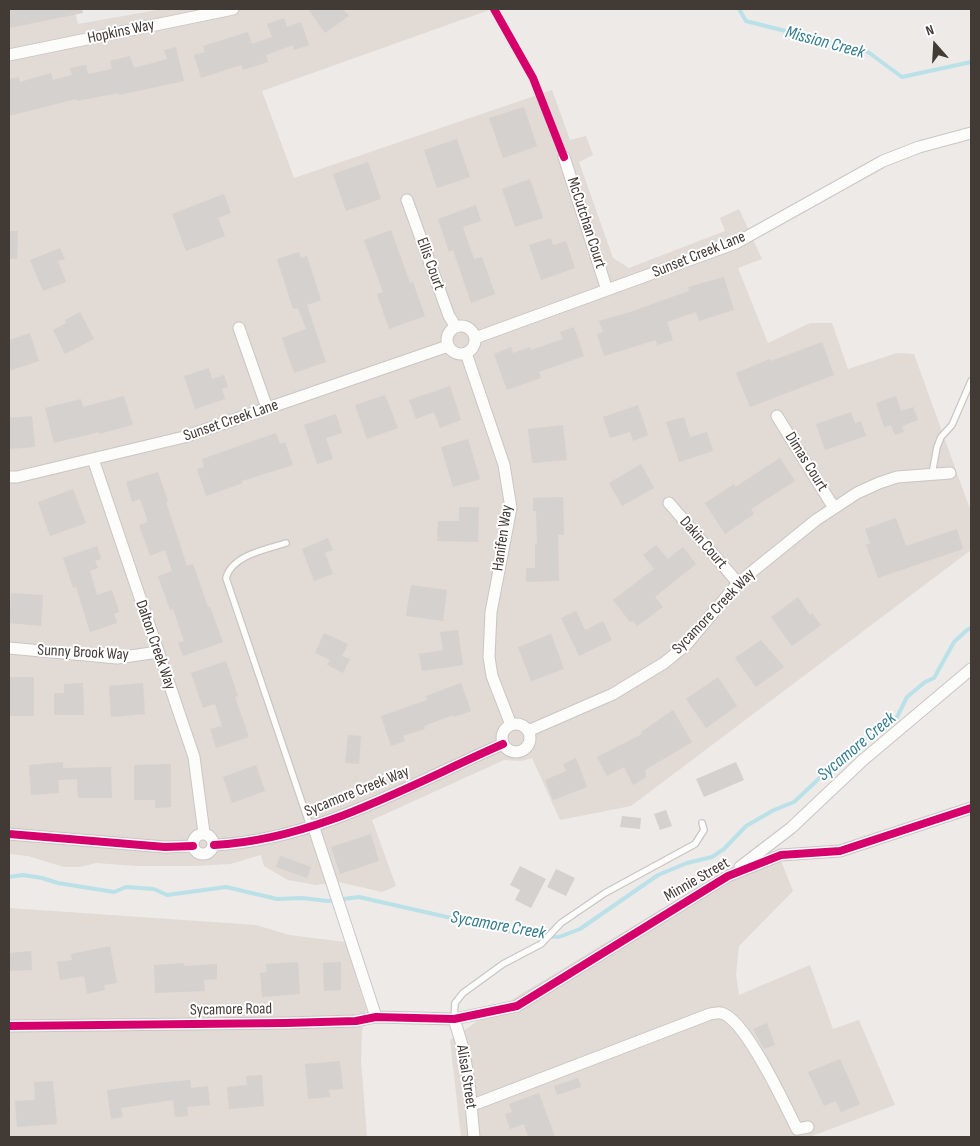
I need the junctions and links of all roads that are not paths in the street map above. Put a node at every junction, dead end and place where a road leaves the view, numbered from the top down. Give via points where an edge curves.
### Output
1 (233, 9) edge
2 (9, 55) edge
3 (971, 134) edge
4 (564, 157) dead end
5 (407, 200) dead end
6 (607, 290) junction
7 (456, 327) junction
8 (239, 328) dead end
9 (475, 338) junction
10 (448, 346) junction
11 (466, 353) junction
12 (971, 381) edge
13 (267, 408) junction
14 (777, 416) dead end
15 (93, 459) junction
16 (950, 473) dead end
17 (932, 474) junction
18 (9, 477) edge
19 (669, 503) dead end
20 (834, 508) junction
21 (286, 543) dead end
22 (738, 583) junction
23 (9, 648) edge
24 (158, 652) junction
25 (971, 669) edge
26 (511, 725) junction
27 (528, 731) junction
28 (503, 744) junction
29 (971, 808) edge
30 (702, 823) dead end
31 (311, 826) junction
32 (204, 833) junction
33 (9, 834) edge
34 (214, 845) junction
35 (193, 846) junction
36 (728, 876) junction
37 (376, 1017) junction
38 (454, 1018) junction
39 (9, 1026) edge
40 (471, 1104) junction
41 (808, 1128) dead end
42 (474, 1137) edge

1 - 2 street, Hopkins Way
3 - 6 street, Sunset Creek Lane via 918,147 883,161 736,243
4 - 6 street, McCutchan Court
5 - 7 street, Ellis Court via 449,316
6 - 9 street, Sunset Creek Lane
7 - 9 street via 467,328
7 - 10 street via 448,335
8 - 13 street
9 - 11 street via 473,348
10 - 11 street via 453,352
10 - 13 street, Sunset Creek Lane
11 - 26 street, Hanifen Way via 504,465 511,508 491,612 488,657
12 - 17 lane via 952,425 941,437
13 - 15 street, Sunset Creek Lane via 184,437
14 - 20 street, Dimas Court
15 - 18 street, Sunset Creek Lane
15 - 24 street, Dalton Creek Way
16 - 17 street, Sycamore Creek Way
17 - 20 street, Sycamore Creek Way via 897,477 879,483
19 - 22 street, Dakin Court
20 - 22 street, Sycamore Creek Way
21 - 31 lane via 243,559 228,571 226,578
22 - 27 street, Sycamore Creek Way via 686,645 664,663 613,694
23 - 24 street, Sunny Brook Way via 117,658
24 - 32 street, Dalton Creek Way via 194,756
25 - 36 street via 863,760 791,828
26 - 27 street via 522,726
26 - 28 street via 503,733
27 - 28 street via 530,742 522,751 508,750
28 - 31 street, Sycamore Creek Way via 389,796
29 - 36 street, Minnie Street via 840,851 781,855
30 - 38 lane via 704,830 695,844 605,894 561,923 542,943 503,964 463,993 455,1003
31 - 34 street, Sycamore Creek Way via 250,842
31 - 37 street
32 - 34 street via 211,836
32 - 35 street via 197,836
33 - 35 street via 165,847
34 - 35 street via 210,852 204,854 198,853
36 - 38 street, Minnie Street via 517,1006
37 - 38 street, Sycamore Road
37 - 39 street, Sycamore Road via 356,1021
38 - 40 street, Alisal Street via 463,1048
40 - 41 street via 720,1012 740,1027 797,1128
40 - 42 street, Alisal Street

